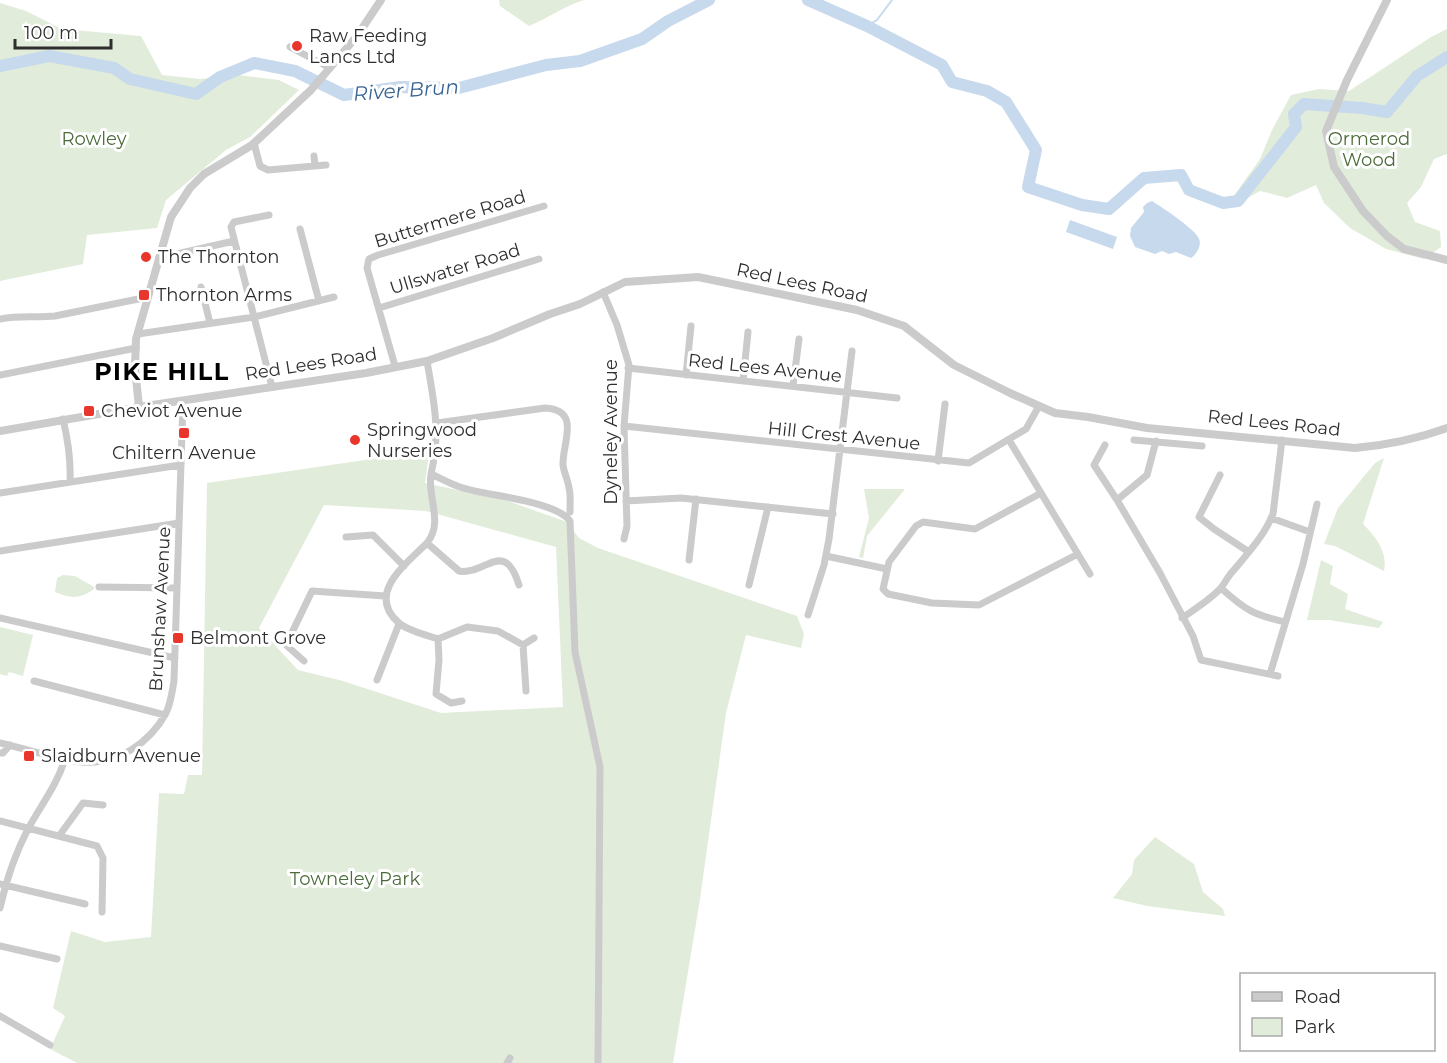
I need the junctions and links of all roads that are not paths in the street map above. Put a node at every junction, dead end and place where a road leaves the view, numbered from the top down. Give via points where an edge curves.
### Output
1 (381, 0) edge
2 (1387, 0) edge
3 (290, 47) dead end
4 (330, 68) junction
5 (254, 143) junction
6 (314, 156) dead end
7 (326, 165) dead end
8 (315, 166) junction
9 (544, 206) dead end
10 (269, 214) dead end
11 (300, 229) dead end
12 (234, 242) junction
13 (159, 258) junction
14 (539, 259) dead end
15 (1447, 260) edge
16 (201, 287) dead end
17 (603, 292) junction
18 (148, 297) junction
19 (334, 297) dead end
20 (319, 300) junction
21 (379, 308) junction
22 (254, 317) junction
23 (0, 319) edge
24 (210, 324) junction
25 (691, 326) dead end
26 (748, 332) dead end
27 (138, 334) junction
28 (799, 339) dead end
29 (136, 348) junction
30 (852, 351) dead end
31 (427, 361) junction
32 (395, 366) junction
33 (628, 368) junction
34 (0, 375) edge
35 (686, 375) junction
36 (743, 381) junction
37 (793, 386) junction
38 (272, 387) junction
39 (847, 392) junction
40 (897, 398) dead end
41 (183, 401) junction
42 (945, 404) dead end
43 (1039, 406) junction
44 (139, 407) junction
45 (63, 419) junction
46 (437, 423) junction
47 (624, 426) junction
48 (1447, 428) edge
49 (0, 431) edge
50 (1009, 440) junction
51 (1134, 440) dead end
52 (1282, 440) junction
53 (1156, 441) junction
54 (1105, 445) dead end
55 (1202, 446) dead end
56 (840, 451) junction
57 (938, 461) junction
58 (180, 465) junction
59 (431, 474) junction
60 (1220, 476) dead end
61 (70, 482) junction
62 (0, 493) edge
63 (1041, 493) junction
64 (696, 499) junction
65 (1117, 500) junction
66 (626, 501) junction
67 (1317, 504) dead end
68 (768, 507) junction
69 (570, 512) dead end
70 (833, 514) junction
71 (1271, 518) junction
72 (179, 523) junction
73 (1310, 532) junction
74 (346, 537) dead end
75 (624, 539) dead end
76 (427, 543) junction
77 (0, 551) edge
78 (1249, 552) junction
79 (1078, 554) junction
80 (826, 556) junction
81 (689, 560) dead end
82 (405, 566) junction
83 (887, 569) junction
84 (1090, 574) dead end
85 (519, 585) dead end
86 (749, 585) dead end
87 (99, 587) dead end
88 (177, 588) junction
89 (1221, 588) junction
90 (385, 596) junction
91 (808, 615) dead end
92 (0, 618) edge
93 (1182, 618) junction
94 (1285, 622) junction
95 (399, 624) junction
96 (534, 638) dead end
97 (438, 639) junction
98 (523, 645) junction
99 (175, 658) junction
100 (304, 661) dead end
101 (34, 681) dead end
102 (377, 681) dead end
103 (526, 691) dead end
104 (462, 701) dead end
105 (165, 715) junction
106 (0, 743) edge
107 (10, 745) junction
108 (0, 753) edge
109 (65, 759) junction
110 (103, 805) dead end
111 (0, 821) edge
112 (28, 829) junction
113 (59, 836) junction
114 (2, 884) edge
115 (85, 904) dead end
116 (0, 908) edge
117 (102, 912) dead end
118 (0, 945) edge
119 (57, 959) dead end
120 (0, 1016) edge
121 (50, 1045) dead end
122 (598, 1063) edge

1 - 4 street
2 - 15 street via 1326,131 1334,167 1363,211 1387,236 1404,249
3 - 4 street
4 - 5 street
5 - 8 street via 260,166 268,170
5 - 13 street via 204,174 190,188 171,217
6 - 8 street
7 - 8 street
9 - 21 street, Buttermere Road via 369,260
10 - 12 street via 234,222
11 - 20 street
12 - 13 street
12 - 22 street
13 - 18 street
14 - 21 street, Ullswater Road
16 - 24 street
17 - 31 street, Red Lees Road
17 - 33 street, Dyneley Avenue via 627,354
17 - 43 street, Red Lees Road via 625,282 698,277 857,310 904,326 954,365
18 - 23 street via 54,316
18 - 27 street
19 - 20 street
20 - 22 street
21 - 32 street
22 - 24 street
22 - 38 street
24 - 27 street
25 - 35 street
26 - 36 street
27 - 29 street
28 - 37 street
29 - 34 street
29 - 44 street
30 - 39 street
31 - 32 street, Red Lees Road
31 - 46 street
32 - 38 street, Red Lees Road
33 - 35 street, Red Lees Avenue
33 - 47 street, Dyneley Avenue
35 - 36 street, Red Lees Avenue
36 - 37 street, Red Lees Avenue
37 - 39 street, Red Lees Avenue
38 - 41 street, Red Lees Road
39 - 40 street, Red Lees Avenue
39 - 56 street
41 - 44 street, Red Lees Road
41 - 58 street, Brunshaw Avenue
42 - 57 street
43 - 50 street, Hill Crest Avenue via 1026,429
43 - 52 street, Red Lees Road via 1055,413 1147,428
44 - 45 street, Red Lees Road
45 - 49 street, Red Lees Road
45 - 61 street via 69,443
46 - 59 street
46 - 69 street via 545,408 563,414 568,437 563,467
47 - 56 street, Hill Crest Avenue
47 - 66 street, Dyneley Avenue
48 - 52 street, Red Lees Road via 1381,446
50 - 57 street, Hill Crest Avenue via 969,464
50 - 63 street
51 - 53 street
52 - 71 street
53 - 55 street
53 - 65 street via 1147,475
54 - 65 street via 1094,465
56 - 57 street, Hill Crest Avenue
56 - 70 street
58 - 61 street
58 - 72 street, Brunshaw Avenue
59 - 76 street via 436,526
59 - 122 street via 461,488 536,504 570,521 575,652 600,767
60 - 78 street via 1199,517
61 - 62 street
63 - 79 street
63 - 83 street via 975,529 923,522 916,526
64 - 66 street
64 - 68 street
64 - 81 street
65 - 93 street
66 - 75 street, Dyneley Avenue
67 - 73 street
68 - 70 street
68 - 86 street
70 - 80 street
71 - 73 street
71 - 78 street
72 - 77 street
72 - 88 street, Brunshaw Avenue
73 - 94 street
74 - 82 street via 374,535
76 - 82 street
76 - 85 street via 459,571 466,572 493,560 505,562 514,571
78 - 89 street
79 - 83 street via 979,604 932,603 888,594 883,589
79 - 84 street
80 - 83 street
80 - 91 street
82 - 90 street via 390,581
87 - 88 street
88 - 99 street, Brunshaw Avenue
89 - 93 street
89 - 94 street via 1251,612
90 - 95 street via 387,609
90 - 100 street via 312,591 286,645
92 - 99 street
93 - 94 street via 1201,660 1274,675
95 - 97 street
95 - 102 street
96 - 98 street
97 - 98 street via 467,627 498,631
97 - 104 street via 436,694 451,703
98 - 103 street
99 - 105 street, Brunshaw Avenue via 171,701
101 - 105 street
105 - 109 street, Brunshaw Avenue via 139,745 116,758 100,762
106 - 107 street, Brunshaw Avenue
107 - 108 street
107 - 109 street, Brunshaw Avenue
109 - 112 street via 61,774
110 - 113 street via 83,803
111 - 112 street
112 - 113 street
112 - 114 street
113 - 117 street via 91,843 101,850
114 - 115 street
114 - 116 street
118 - 119 street
120 - 121 street

